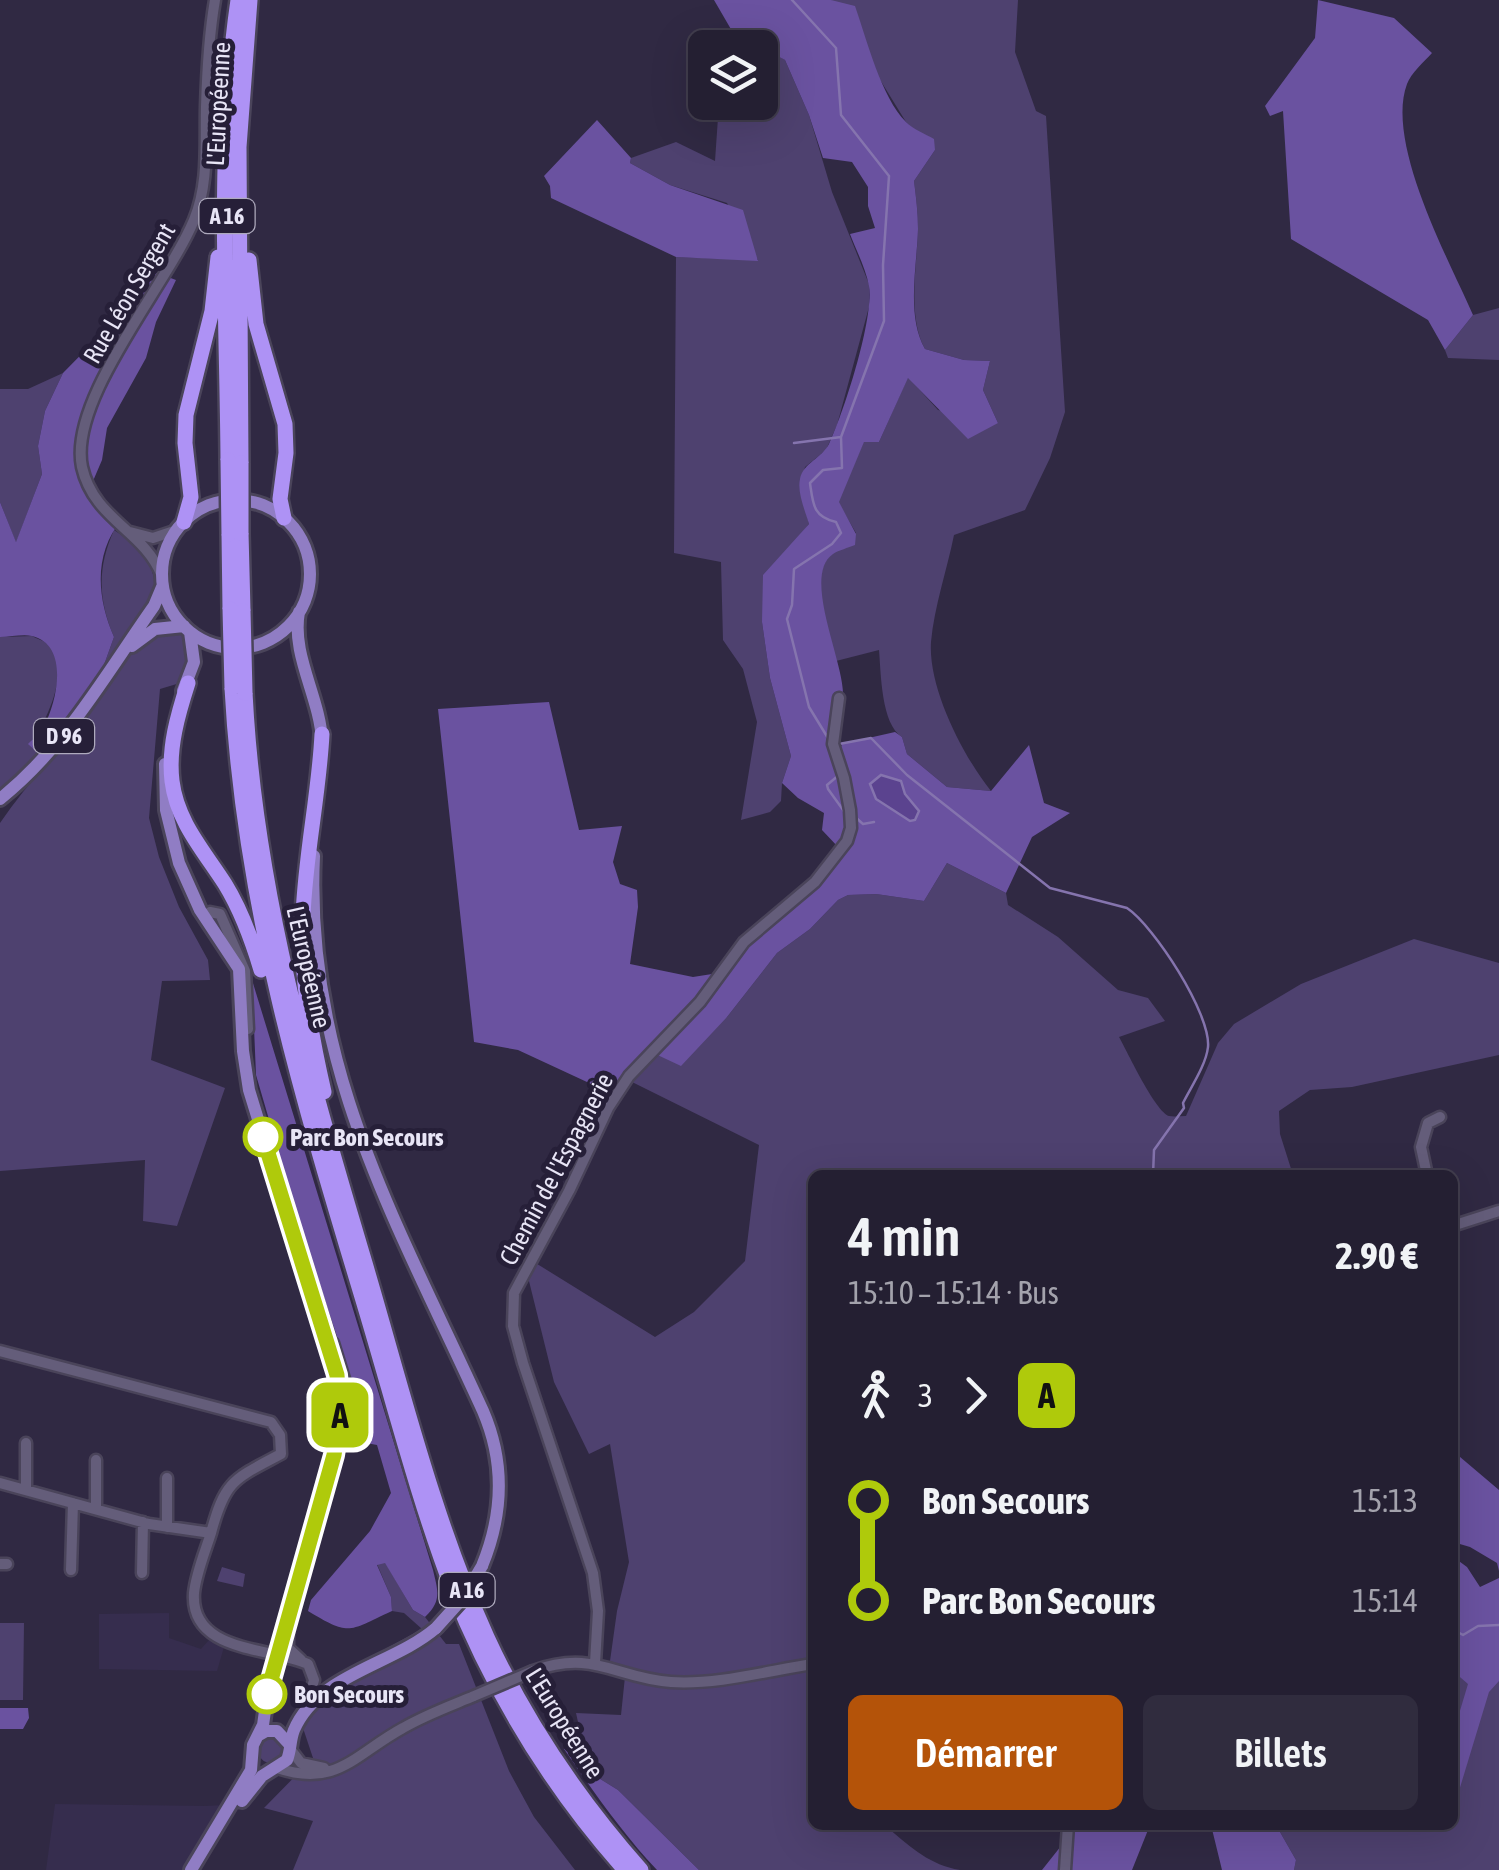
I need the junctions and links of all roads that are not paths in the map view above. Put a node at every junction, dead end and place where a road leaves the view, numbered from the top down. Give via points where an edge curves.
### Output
1 (215, 0) edge
2 (238, 0) edge
3 (250, 0) edge
4 (228, 104) junction
5 (239, 192) junction
6 (235, 462) junction
7 (284, 518) junction
8 (181, 526) junction
9 (125, 530) junction
10 (163, 580) junction
11 (300, 612) junction
12 (187, 629) junction
13 (117, 663) junction
14 (188, 682) junction
15 (239, 691) junction
16 (839, 698) dead end
17 (322, 734) junction
18 (0, 800) edge
19 (204, 917) junction
20 (282, 1020) junction
21 (1440, 1118) dead end
22 (1426, 1170) edge
23 (278, 1180) junction
24 (1499, 1211) edge
25 (1458, 1224) edge
26 (295, 1236) junction
27 (368, 1273) junction
28 (0, 1351) edge
29 (26, 1443) dead end
30 (96, 1460) dead end
31 (166, 1478) dead end
32 (0, 1483) edge
33 (26, 1490) junction
34 (73, 1503) junction
35 (96, 1509) junction
36 (143, 1522) junction
37 (167, 1527) junction
38 (210, 1533) junction
39 (72, 1570) dead end
40 (142, 1573) dead end
41 (278, 1655) junction
42 (301, 1660) junction
43 (596, 1663) junction
44 (808, 1665) edge
45 (305, 1712) junction
46 (258, 1736) junction
47 (290, 1747) junction
48 (362, 1754) junction
49 (254, 1756) junction
50 (276, 1768) junction
51 (1068, 1830) edge
52 (194, 1870) edge
53 (625, 1870) edge
54 (642, 1870) edge
55 (1064, 1870) edge

1 - 9 street, Rue Léon Sergent via 198,209 81,430 88,485
2 - 4 highway, L'Européenne / A 16
3 - 5 highway, L'Européenne / A 16
4 - 6 highway, L'Européenne / A 16
4 - 8 highway via 214,297 186,415 191,501
5 - 6 highway, L'Européenne / A 16
5 - 7 highway via 256,324 284,424
6 - 15 highway, L'Européenne / A 16, bridge
7 - 8 main road via 259,504 230,501 208,506
7 - 11 main road via 309,564
8 - 9 street via 154,538
8 - 10 main road via 166,550
9 - 10 street, Rue Léon Sergent via 155,560
10 - 12 main road via 171,609
10 - 13 main road, D 96 via 157,602
11 - 12 main road via 280,633 250,646 216,645
11 - 17 main road via 298,645
12 - 13 main road, D 96 via 150,632
12 - 14 main road via 195,658
13 - 18 main road, D 96 via 67,732
14 - 19 main road via 170,730 165,794 176,854
14 - 20 highway via 173,741 177,804 238,909
15 - 20 highway, L'Européenne / A 16 via 248,850
15 - 27 highway, L'Européenne / A 16 via 279,953
16 - 43 street, Chemin de l'Espagnerie via 833,746 851,819 846,841 820,876 744,942 700,1002 629,1076 514,1292 523,1362 593,1574
17 - 27 highway via 303,913 305,984
17 - 45 main road, bridge via 316,946 338,1072 357,1132 492,1436 498,1508 482,1566 436,1628 323,1692
19 - 23 main road via 241,978 247,1083
19 - 23 street via 221,917 245,971 250,1071
20 - 53 highway, L'Européenne / A 16 via 452,1588 534,1748
21 - 22 street via 1421,1137
23 - 26 main road
24 - 25 street
26 - 41 main road via 337,1375 340,1418
26 - 42 street via 348,1396 340,1451 286,1641
27 - 54 highway, L'Européenne / A 16 via 442,1520 483,1627 553,1756
28 - 38 street via 271,1422 281,1454 228,1486
29 - 33 street
30 - 35 street
31 - 37 street
32 - 33 street
33 - 34 street
34 - 35 street
34 - 39 street
35 - 36 street
36 - 37 street
36 - 40 street
37 - 38 street
38 - 41 street via 194,1593 200,1621 218,1638
41 - 42 street
41 - 46 main road
42 - 45 street via 314,1677
43 - 44 street via 677,1682
43 - 48 street, bridge via 533,1671 407,1725
45 - 47 main road
46 - 47 main road via 279,1732
46 - 49 main road
47 - 48 street via 301,1763 324,1768
47 - 50 main road
48 - 50 street via 322,1774
49 - 50 main road
49 - 52 main road
50 - 52 main road via 245,1797
51 - 55 street

